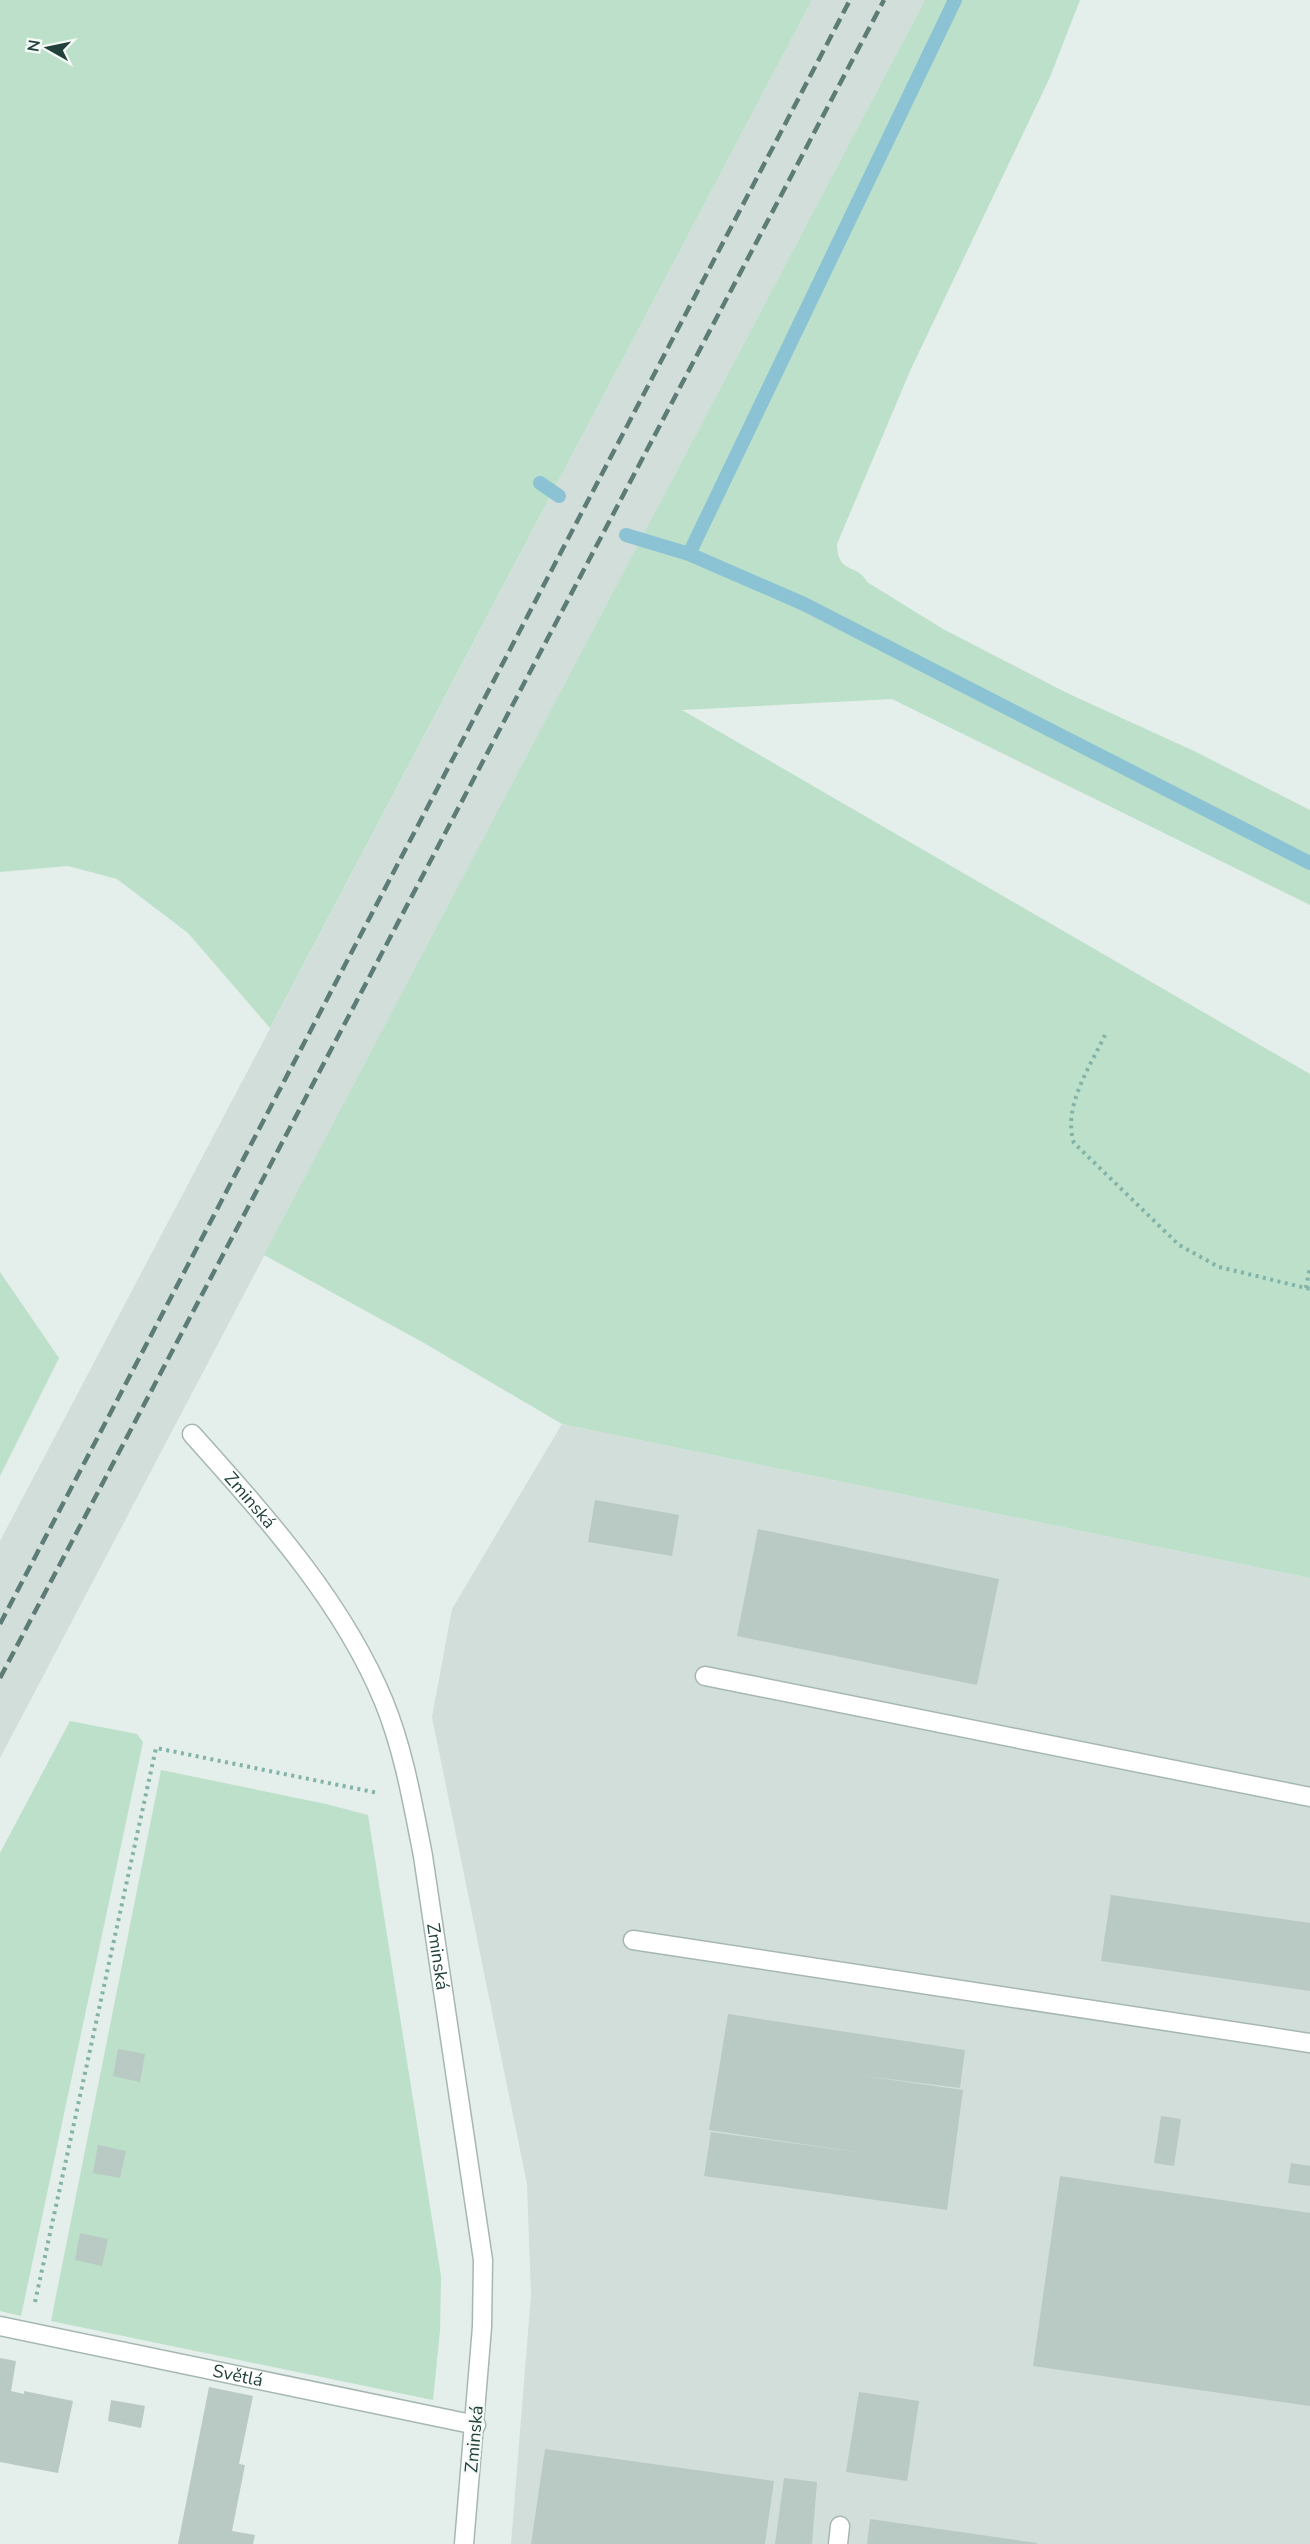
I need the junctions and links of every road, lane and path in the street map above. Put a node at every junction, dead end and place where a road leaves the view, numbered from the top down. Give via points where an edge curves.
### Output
1 (1105, 1035) dead end
2 (1310, 1267) edge
3 (1308, 1288) edge
4 (192, 1434) dead end
5 (705, 1676) dead end
6 (1310, 1797) edge
7 (412, 1800) junction
8 (633, 1940) dead end
9 (1310, 2043) edge
10 (0, 2326) edge
11 (28, 2332) junction
12 (476, 2426) junction
13 (464, 2544) edge

1 - 3 path via 1072,1108 1070,1131 1074,1143 1179,1245 1219,1267
2 - 3 path
4 - 7 street, Zminská via 297,1556 344,1623 385,1703
5 - 6 street
7 - 11 path via 156,1748
7 - 12 street, Zminská via 483,2260
8 - 9 street
10 - 11 street, Světlá
11 - 12 street, Světlá
12 - 13 street, Zminská

